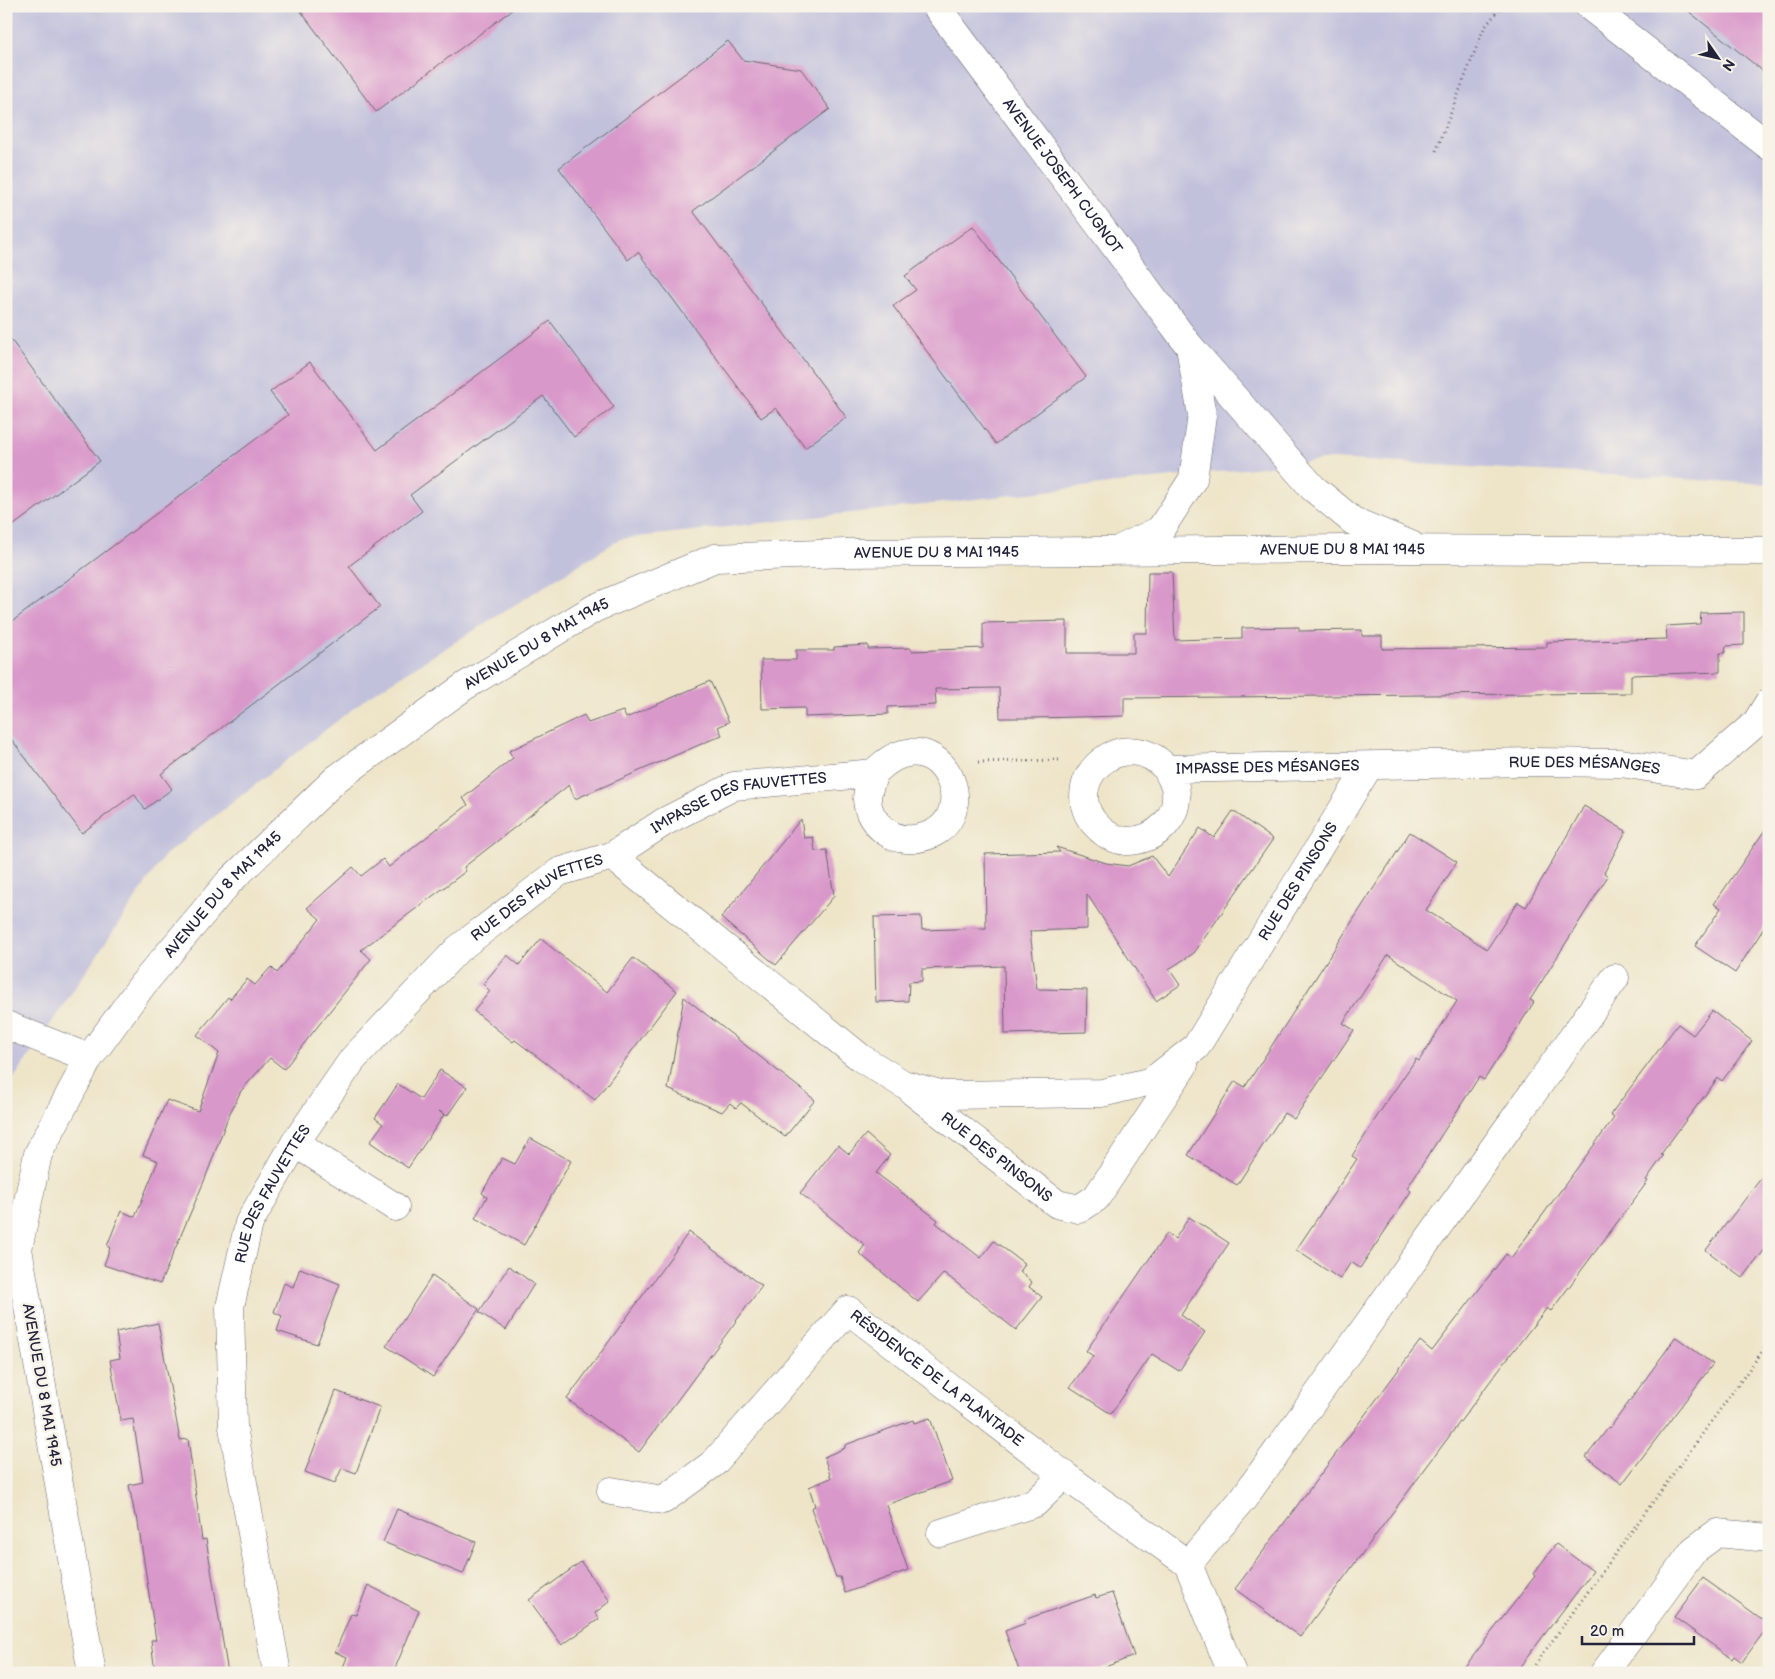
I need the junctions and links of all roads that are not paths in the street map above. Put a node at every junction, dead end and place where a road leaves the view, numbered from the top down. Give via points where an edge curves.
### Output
1 (936, 6) edge
2 (1589, 6) edge
3 (1769, 146) edge
4 (1190, 347) junction
5 (1422, 550) junction
6 (1115, 551) junction
7 (1769, 551) edge
8 (1769, 702) edge
9 (1369, 766) junction
10 (1167, 769) junction
11 (874, 773) junction
12 (612, 856) junction
13 (1615, 978) dead end
14 (6, 1026) edge
15 (1196, 1047) junction
16 (89, 1058) junction
17 (903, 1084) junction
18 (295, 1143) junction
19 (396, 1207) dead end
20 (1064, 1475) junction
21 (611, 1491) dead end
22 (941, 1533) dead end
23 (1769, 1538) edge
24 (1188, 1564) junction
25 (92, 1673) edge
26 (277, 1673) edge
27 (1232, 1673) edge
28 (1604, 1673) edge

1 - 4 street, AVENUE JOSEPH CUGNOT
2 - 3 street
4 - 5 street, AVENUE JOSEPH CUGNOT via 1313,488 1353,520
4 - 6 street, AVENUE JOSEPH CUGNOT via 1202,415 1193,479 1160,530
5 - 6 street, AVENUE DU 8 MAI 1945
5 - 7 street, AVENUE DU 8 MAI 1945
6 - 16 street, AVENUE DU 8 MAI 1945 via 845,553 715,558 595,608 465,686 336,779 230,882 143,984
8 - 9 street, RUE DES MÉSANGES via 1756,723 1696,775 1621,763
9 - 10 street, IMPASSE DES MÉSANGES
9 - 15 street, RUE DES PINSONS
10 - 10 street, IMPASSE DES MÉSANGES via 1154,758 1136,751 1122,751 1105,758 1090,776 1085,800 1093,823 1120,841 1137,841 1152,836 1167,823 1175,804 1175,787
11 - 11 street via 867,799 874,821 887,834 905,840 925,838 943,827 954,807 954,787 949,773 940,763 923,754 903,753 887,760
11 - 12 street, IMPASSE DES FAUVETTES via 734,786 664,822
12 - 17 street, RUE DES PINSONS via 861,1058
12 - 18 street, RUE DES FAUVETTES via 558,872 458,949 352,1059
13 - 24 street via 1244,1499
14 - 16 street
15 - 17 street, RUE DES PINSONS via 1152,1080 1102,1093 944,1095
15 - 17 street, RUE DES PINSONS via 1096,1198 1079,1209 1056,1204
16 - 25 street, AVENUE DU 8 MAI 1945 via 38,1154 18,1249
18 - 19 street
18 - 26 street, RUE DES FAUVETTES via 249,1223 230,1308 233,1427
20 - 21 street, RÉSIDENCE DE LA PLANTADE via 848,1310 714,1463 663,1500
20 - 22 street via 1035,1503
20 - 24 street, RÉSIDENCE DE LA PLANTADE
23 - 28 street via 1717,1533 1694,1550
24 - 27 street

